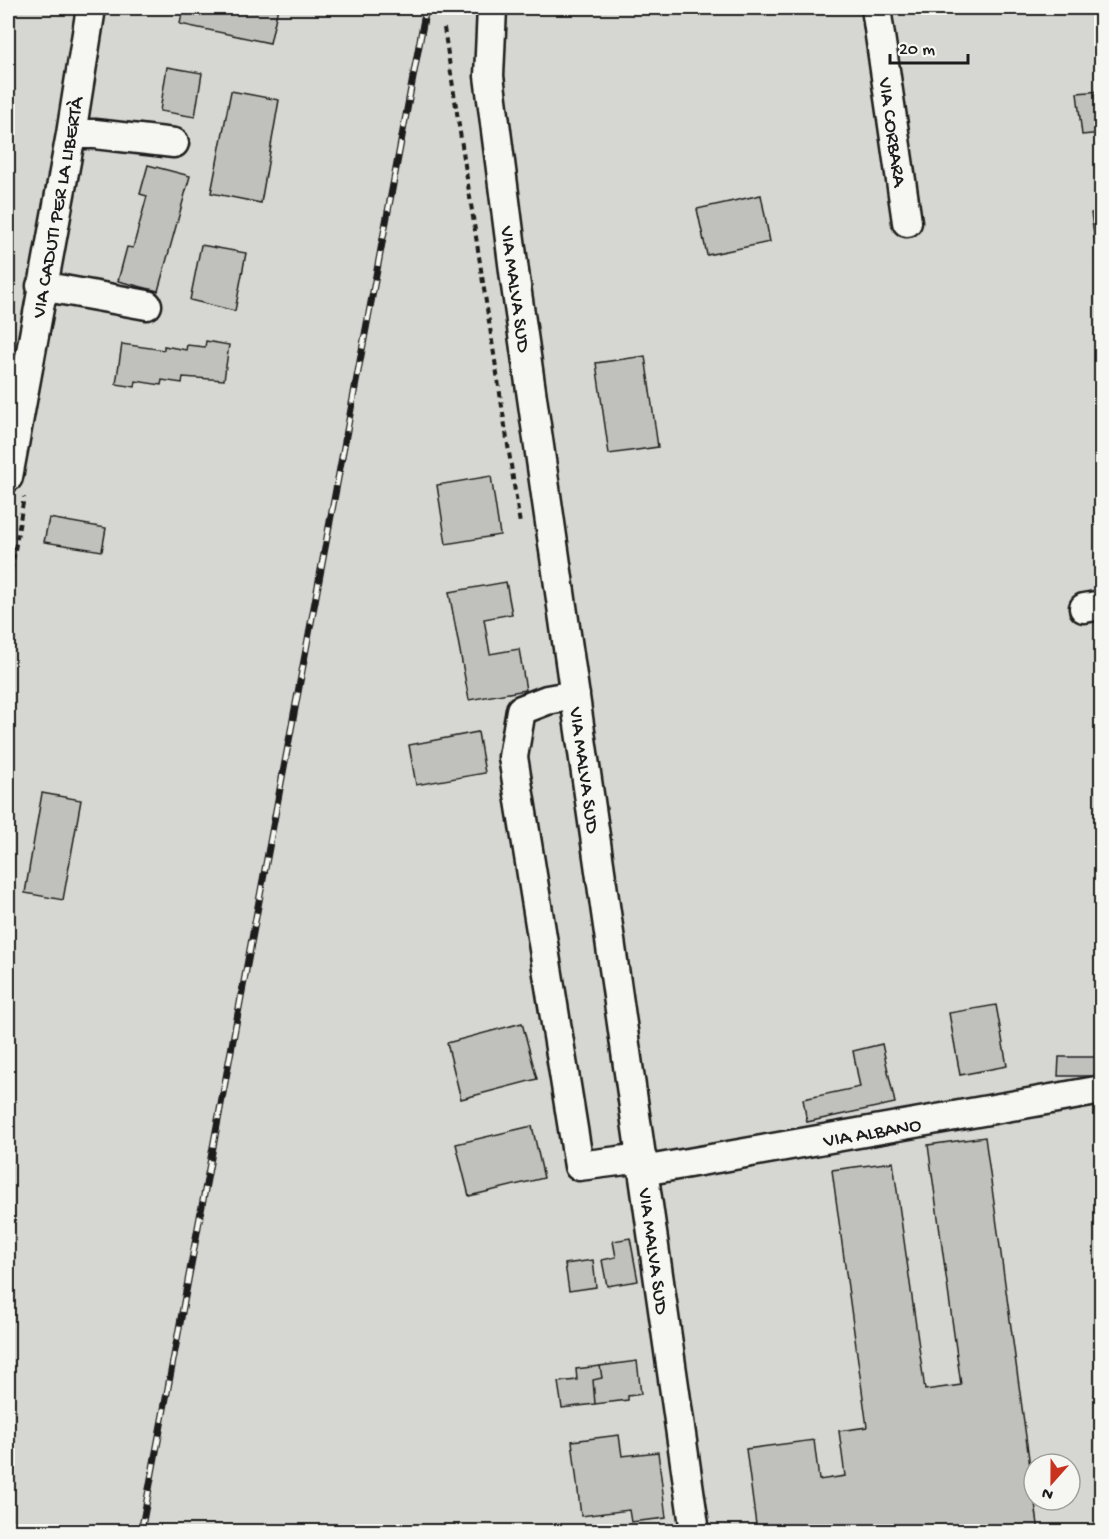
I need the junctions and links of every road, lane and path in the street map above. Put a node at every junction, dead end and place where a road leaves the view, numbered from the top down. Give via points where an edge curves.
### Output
1 (91, 8) edge
2 (492, 8) edge
3 (876, 8) edge
4 (71, 134) junction
5 (174, 143) dead end
6 (907, 222) dead end
7 (41, 286) junction
8 (147, 305) dead end
9 (8, 477) edge
10 (575, 695) junction
11 (1101, 1090) edge
12 (642, 1165) junction
13 (695, 1532) edge

1 - 4 street, VIA CADUTI PER LA LIBERTÀ
2 - 10 street, VIA MALVA SUD via 491,87
3 - 6 street, VIA CORBARA
4 - 5 street
4 - 7 street, VIA CADUTI PER LA LIBERTÀ
7 - 8 street
7 - 9 street, VIA CADUTI PER LA LIBERTÀ
10 - 12 street, VIA MALVA SUD
10 - 12 street, VIA ALBANO via 521,710 513,757 579,1166
11 - 12 street, VIA ALBANO
12 - 13 street, VIA MALVA SUD

